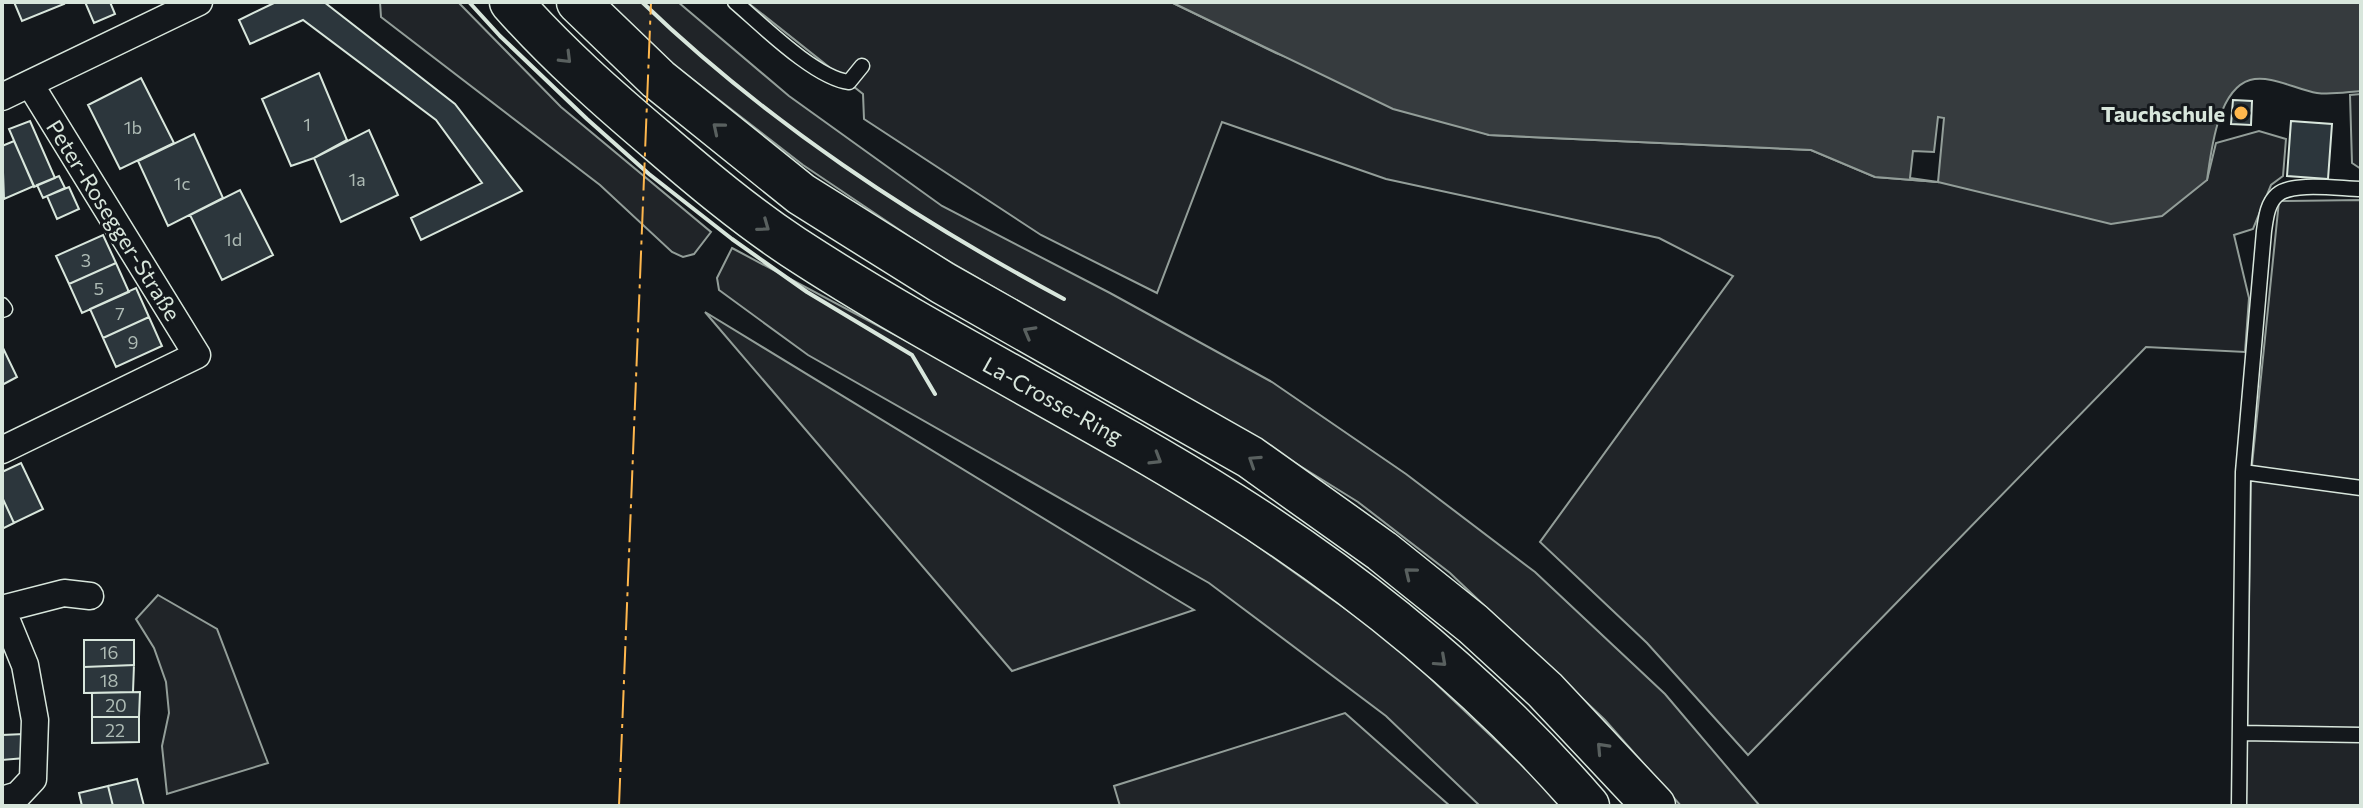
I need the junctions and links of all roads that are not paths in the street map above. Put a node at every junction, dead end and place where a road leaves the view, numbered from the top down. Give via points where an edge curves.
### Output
1 (199, 2) edge
2 (511, 2) edge
3 (578, 2) edge
4 (735, 2) edge
5 (862, 66) dead end
6 (30, 84) junction
7 (2, 97) edge
8 (2361, 189) edge
9 (2, 450) edge
10 (2243, 472) junction
11 (2361, 488) edge
12 (90, 596) dead end
13 (2, 609) edge
14 (2240, 733) junction
15 (2361, 735) edge
16 (2, 800) edge
17 (1588, 806) edge
18 (1654, 806) edge
19 (2239, 806) edge

1 - 6 street
2 -> 17 main road, La-Crosse-Ring via 622,111 791,245 1231,504 1360,593 1495,709
18 -> 3 main road via 1545,690 1382,551 1250,457 943,283 801,194 658,79
4 - 5 lane via 835,80 849,82
6 - 7 street
6 - 9 street, Peter-Rosegger-Straße via 197,355
8 - 10 lane via 2287,189 2268,207
10 - 11 lane
10 - 14 lane
12 - 13 street via 64,593
13 - 16 street via 25,665 35,720 33,779 18,795
14 - 15 lane
14 - 19 lane

